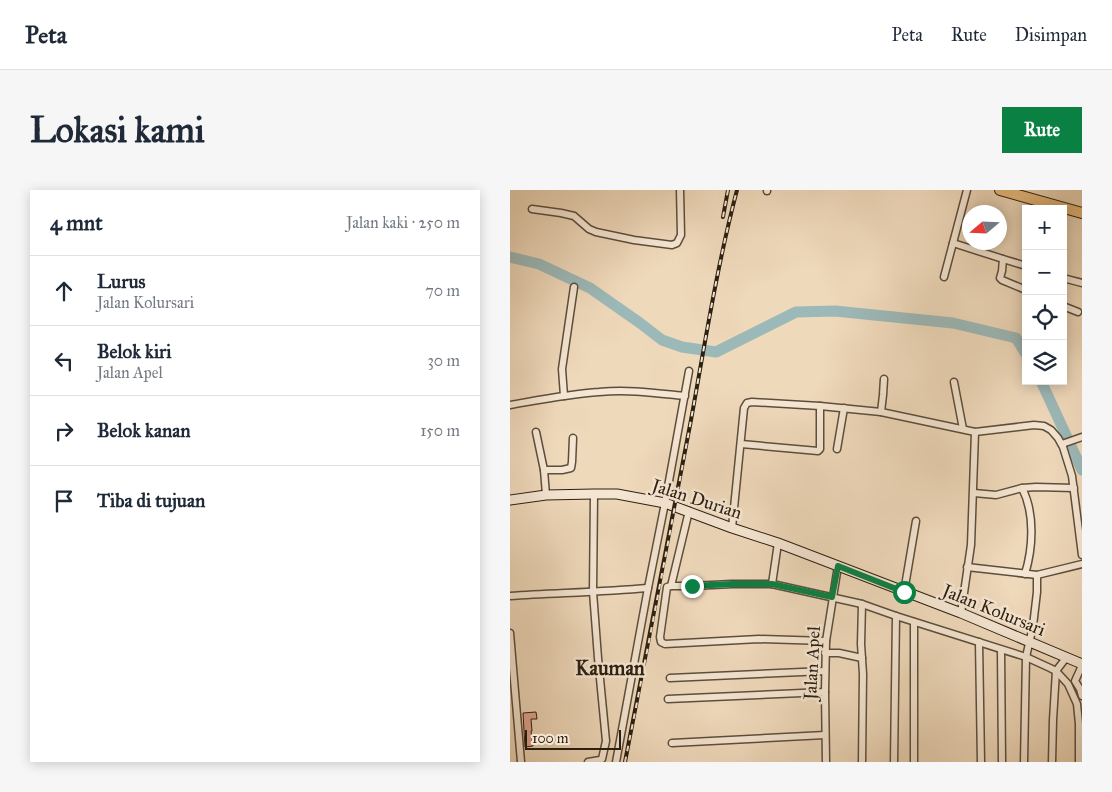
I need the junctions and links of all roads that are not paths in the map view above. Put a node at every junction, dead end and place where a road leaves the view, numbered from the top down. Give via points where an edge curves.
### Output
1 (680, 190) edge
2 (967, 190) edge
3 (1000, 190) edge
4 (532, 209) dead end
5 (1082, 213) edge
6 (953, 243) junction
7 (1003, 259) junction
8 (1022, 265) edge
9 (944, 277) dead end
10 (1067, 279) edge
11 (1082, 284) edge
12 (574, 287) dead end
13 (1022, 288) edge
14 (1067, 308) edge
15 (1078, 312) dead end
16 (689, 370) dead end
17 (884, 379) dead end
18 (954, 382) dead end
19 (564, 396) junction
20 (685, 396) junction
21 (510, 405) edge
22 (820, 406) junction
23 (844, 408) junction
24 (881, 412) junction
25 (963, 429) junction
26 (536, 432) dead end
27 (976, 432) junction
28 (1082, 437) edge
29 (573, 438) dead end
30 (1063, 443) junction
31 (741, 444) junction
32 (837, 449) dead end
33 (544, 470) junction
34 (1022, 488) junction
35 (1074, 488) junction
36 (974, 493) junction
37 (594, 494) junction
38 (546, 495) junction
39 (510, 500) edge
40 (666, 503) junction
41 (689, 511) junction
42 (916, 521) dead end
43 (732, 528) junction
44 (778, 547) junction
45 (1082, 555) edge
46 (1082, 564) edge
47 (838, 566) junction
48 (967, 567) junction
49 (1025, 574) junction
50 (1036, 575) junction
51 (772, 584) junction
52 (671, 586) junction
53 (648, 588) junction
54 (593, 592) junction
55 (904, 592) junction
56 (832, 595) junction
57 (510, 596) edge
58 (862, 604) junction
59 (961, 613) junction
60 (896, 616) junction
61 (914, 622) junction
62 (510, 633) edge
63 (826, 641) junction
64 (979, 642) junction
65 (1030, 644) junction
66 (1000, 650) junction
67 (826, 652) junction
68 (1026, 656) junction
69 (862, 658) junction
70 (1066, 658) junction
71 (1082, 664) edge
72 (1057, 669) junction
73 (825, 671) junction
74 (670, 678) dead end
75 (825, 692) junction
76 (1082, 696) edge
77 (668, 699) dead end
78 (825, 735) junction
79 (672, 743) dead end
80 (521, 762) edge
81 (588, 762) edge
82 (616, 762) edge
83 (826, 762) edge
84 (862, 762) edge
85 (894, 762) edge
86 (914, 762) edge
87 (981, 762) edge
88 (1002, 762) edge
89 (1024, 762) edge
90 (1052, 762) edge
91 (1079, 762) edge

1 - 4 street via 681,235 672,245 596,232 574,216
2 - 6 street
3 - 5 main road
6 - 7 street
6 - 9 street
7 - 8 street
7 - 13 street via 1000,278
10 - 11 street
12 - 19 street via 562,369
14 - 15 street
16 - 20 street
17 - 24 street
18 - 25 street
19 - 20 street via 620,391
19 - 21 street
20 - 40 street
22 - 23 street
22 - 31 street via 747,403
22 - 31 street via 818,451
23 - 24 street
23 - 32 street
24 - 25 street
25 - 27 street
26 - 33 street
27 - 30 street via 1044,426
27 - 36 street
28 - 30 street
29 - 33 street via 571,468
30 - 35 street
31 - 43 street
33 - 38 street
34 - 35 street
34 - 36 street via 996,495
34 - 49 street via 1031,530
35 - 45 street
36 - 48 street
37 - 38 street, Jalan Durian
37 - 40 street, Jalan Durian via 617,494
37 - 54 street
38 - 39 street, Jalan Durian
40 - 41 street, Jalan Durian
40 - 53 street
41 - 43 street, Jalan Durian
41 - 52 street
42 - 55 street
43 - 44 street, Jalan Durian
44 - 47 street, Jalan Durian
44 - 51 street
46 - 50 street
47 - 55 street, Jalan Kolursari
47 - 56 street, Jalan Apel
48 - 49 street
48 - 59 street
49 - 50 street
50 - 65 street
51 - 52 street
51 - 56 street
52 - 63 street via 666,592 660,637 665,644 759,639
53 - 54 street
53 - 82 street
54 - 57 street
54 - 81 street via 606,741 602,759
55 - 59 street, Jalan Kolursari
56 - 58 street
56 - 63 street, Jalan Apel
58 - 60 street
58 - 69 street
59 - 65 street, Jalan Kolursari
60 - 61 street
60 - 85 street
61 - 64 street
61 - 86 street
62 - 80 street
63 - 67 street, Jalan Apel
64 - 66 street
64 - 87 street
65 - 68 street
65 - 70 street, Jalan Kolursari
66 - 68 street
66 - 88 street
67 - 69 street
67 - 73 street, Jalan Apel
68 - 72 street
68 - 89 street
69 - 84 street
70 - 71 street, Jalan Kolursari
70 - 72 street
71 - 76 street via 1076,679
72 - 90 street
72 - 91 street via 1068,684 1076,704
73 - 74 street
73 - 75 street, Jalan Apel
75 - 77 street
75 - 78 street, Jalan Apel
78 - 79 street
78 - 83 street, Jalan Apel

